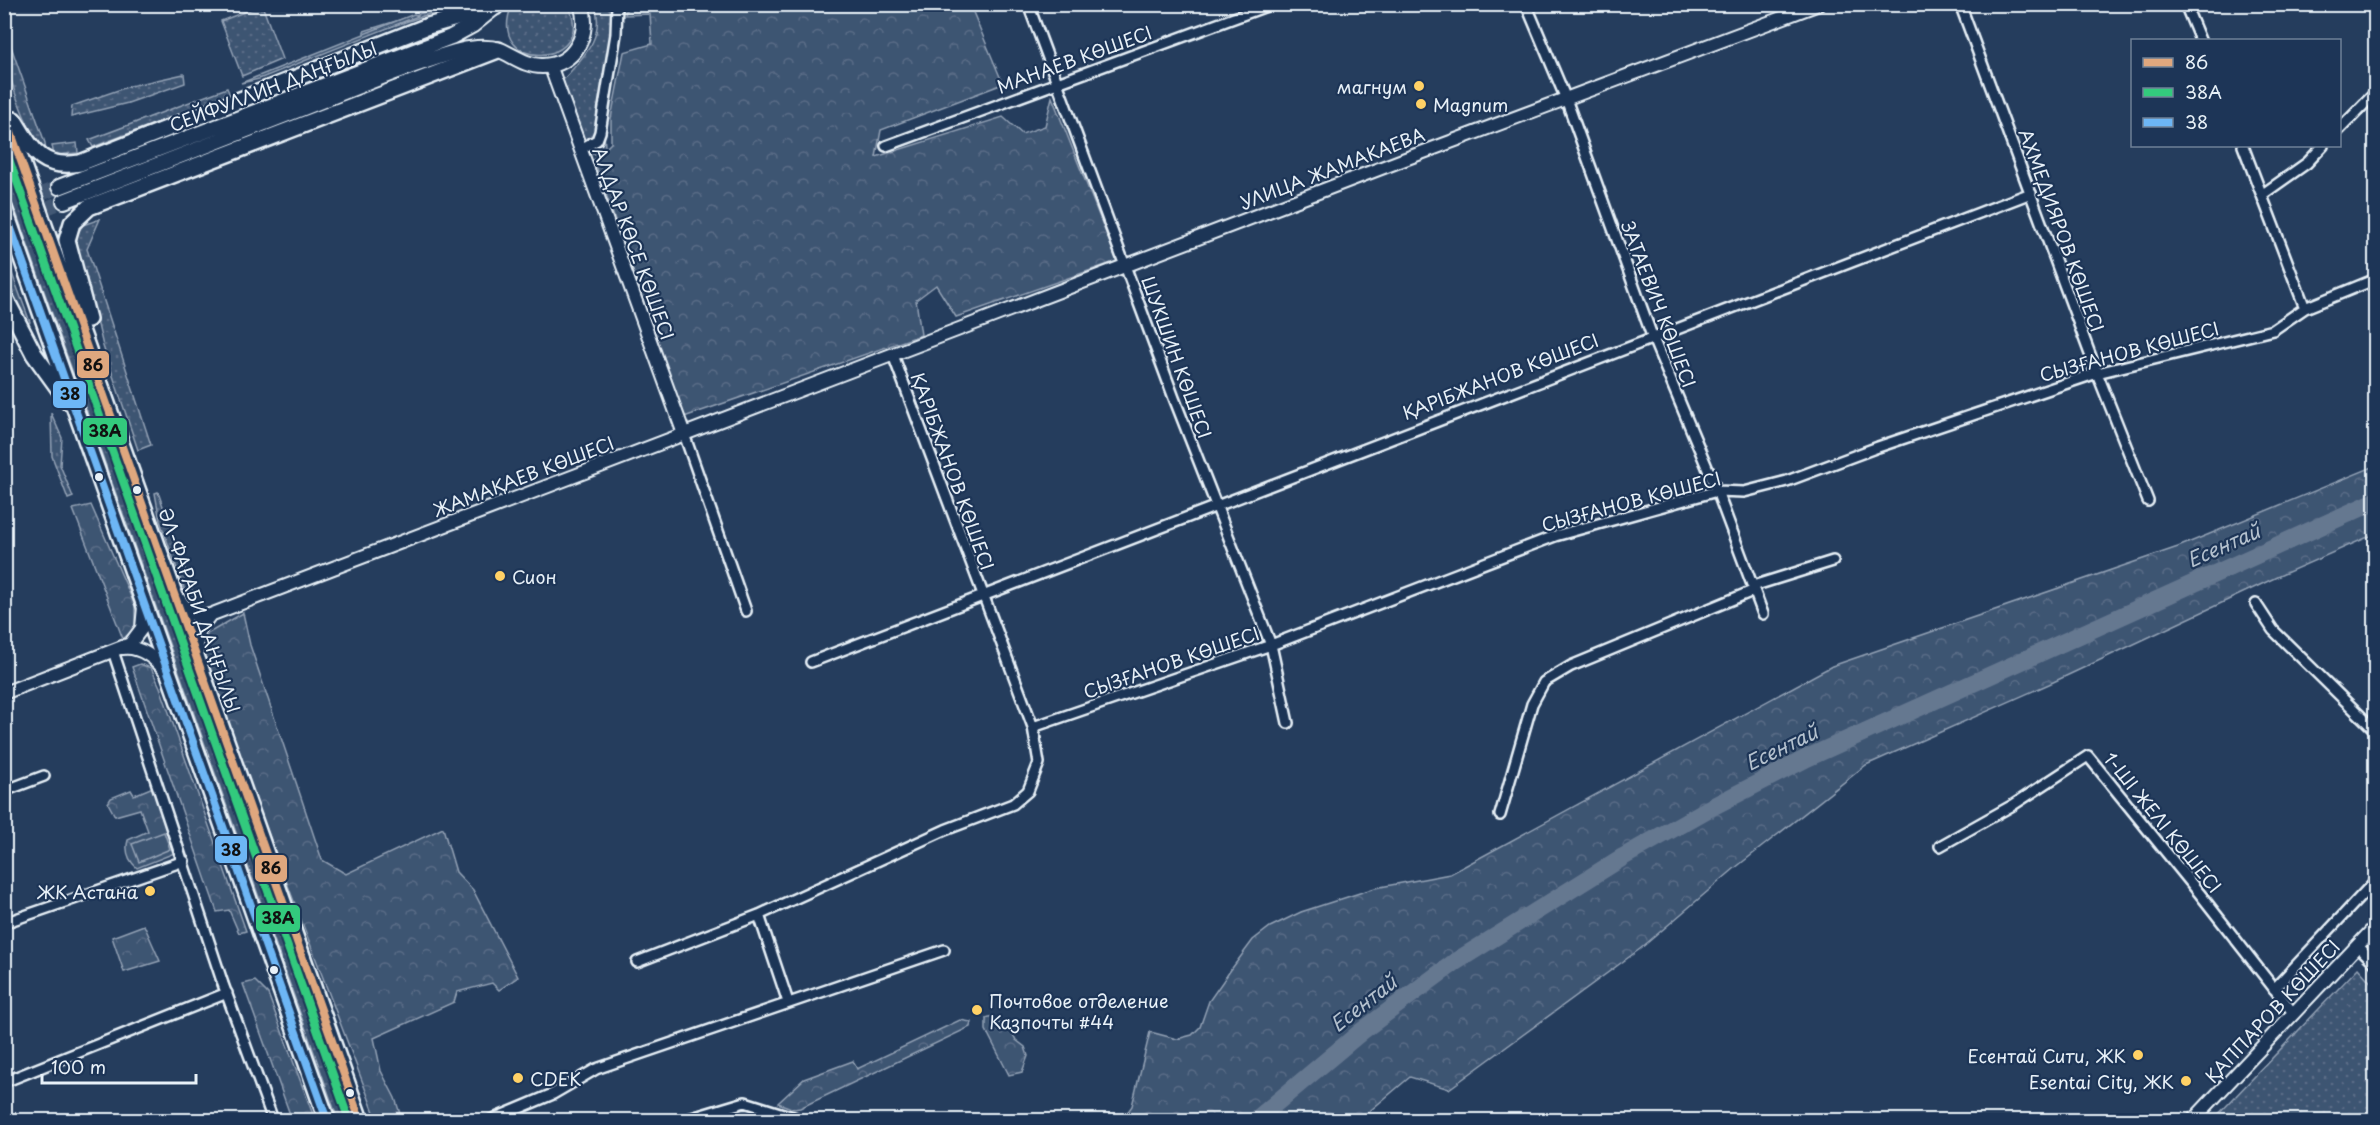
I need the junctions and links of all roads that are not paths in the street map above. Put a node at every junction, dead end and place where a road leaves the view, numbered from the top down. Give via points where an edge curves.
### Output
1 (581, 4) edge
2 (617, 4) edge
3 (1028, 4) edge
4 (1272, 4) edge
5 (1526, 4) edge
6 (1819, 4) edge
7 (1960, 4) edge
8 (2185, 4) edge
9 (496, 6) edge
10 (2200, 39) edge
11 (498, 50) junction
12 (550, 65) junction
13 (1056, 83) junction
14 (2376, 92) edge
15 (1566, 99) junction
16 (4, 105) edge
17 (4, 112) edge
18 (2341, 128) edge
19 (886, 146) dead end
20 (2243, 147) edge
21 (2323, 147) edge
22 (581, 150) junction
23 (59, 187) tunnel mouth
24 (2031, 193) junction
25 (2263, 194) junction
26 (64, 201) tunnel mouth
27 (4, 208) edge
28 (1126, 265) junction
29 (2376, 279) edge
30 (4, 296) edge
31 (2305, 308) junction
32 (1652, 336) junction
33 (892, 355) junction
34 (2097, 373) junction
35 (106, 398) junction
36 (78, 414) junction
37 (684, 434) junction
38 (1717, 491) junction
39 (2148, 501) dead end
40 (1214, 503) junction
41 (1833, 561) dead end
42 (1754, 588) junction
43 (174, 593) junction
44 (142, 596) junction
45 (982, 597) junction
46 (2256, 604) dead end
47 (746, 611) dead end
48 (1763, 614) dead end
49 (210, 615) junction
50 (1271, 645) junction
51 (118, 650) junction
52 (198, 663) junction
53 (811, 663) dead end
54 (173, 681) junction
55 (4, 693) edge
56 (1288, 723) dead end
57 (1034, 727) junction
58 (2376, 731) edge
59 (44, 776) dead end
60 (4, 791) edge
61 (1500, 815) dead end
62 (1940, 846) dead end
63 (184, 861) junction
64 (2376, 880) edge
65 (759, 915) junction
66 (4, 923) edge
67 (2376, 926) edge
68 (2358, 946) junction
69 (945, 950) dead end
70 (637, 962) dead end
71 (2376, 964) edge
72 (2274, 989) junction
73 (227, 993) junction
74 (788, 1002) junction
75 (2294, 1014) junction
76 (4, 1082) edge
77 (796, 1118) dead end
78 (273, 1120) edge
79 (327, 1120) edge
80 (360, 1120) edge
81 (491, 1120) edge
82 (685, 1120) edge
83 (2193, 1120) edge

1 - 12 main road via 585,24 582,40 565,59
2 - 22 street via 600,132 597,140
3 - 13 street, ШУКШИН КӨШЕСІ
4 - 13 street, МАНАЕВ КӨШЕСІ
5 - 15 street, ЗАТАЕВИЧ КӨШЕСІ
6 - 15 street, УЛИЦА ЖАМАКАЕВА
7 - 24 street, АХМЕДИЯРОВ КӨШЕСІ
8 - 10 street
9 - 16 main road via 428,26 80,163 58,165 41,158
9 - 23 main road, СЕЙФУЛЛИН ДАҢҒЫЛЫ via 452,37
11 - 12 main road via 533,65
11 - 26 main road, СЕЙФУЛЛИН ДАҢҒЫЛЫ via 482,48 446,55
11 - 35 main road via 89,207 78,216 72,222 68,240
12 - 22 street, АЛДАР КӨСЕ КӨШЕСІ
13 - 19 street, МАНАЕВ КӨШЕСІ
13 - 28 street, ШУКШИН КӨШЕСІ
14 - 18 street
15 - 28 street, УЛИЦА ЖАМАКАЕВА
15 - 32 street, ЗАТАЕВИЧ КӨШЕСІ
17 - 35 main road, ӘЛ-ФАРАБИ ДАҢҒЫЛЫ
20 - 25 street
21 - 25 street
22 - 37 street, АЛДАР КӨСЕ КӨШЕСІ
24 - 32 street, ҚАРІБЖАНОВ КӨШЕСІ
24 - 34 street, АХМЕДИЯРОВ КӨШЕСІ
25 - 31 street
27 - 36 main road
28 - 33 street, УЛИЦА ЖАМАКАЕВА
28 - 40 street, ШУКШИН КӨШЕСІ
29 - 31 street, СЫЗҒАНОВ КӨШЕСІ
30 - 36 main road via 34,354
31 - 34 street, СЫЗҒАНОВ КӨШЕСІ via 2273,330
32 - 38 street, ЗАТАЕВИЧ КӨШЕСІ
32 - 40 street, ҚАРІБЖАНОВ КӨШЕСІ
33 - 37 street, ЖАМАҚАЕВ КӨШЕСІ
33 - 45 street, ҚАРІБЖАНОВ КӨШЕСІ
34 - 38 street, СЫЗҒАНОВ КӨШЕСІ via 1787,482 1744,492
34 - 39 street, АХМЕДИЯРОВ КӨШЕСІ
35 - 43 main road, ӘЛ-ФАРАБИ ДАҢҒЫЛЫ
36 - 44 main road
37 - 47 street
37 - 49 street, ЖАМАҚАЕВ КӨШЕСІ
38 - 42 street, ЗАТАЕВИЧ КӨШЕСІ
38 - 50 street, СЫЗҒАНОВ КӨШЕСІ via 1555,536
40 - 45 street, ҚАРІБЖАНОВ КӨШЕСІ
40 - 50 street, ШУКШИН КӨШЕСІ
41 - 42 street
42 - 48 street, ЗАТАЕВИЧ КӨШЕСІ
42 - 61 street via 1581,661 1544,682 1532,704
43 - 49 street via 192,614
43 - 52 main road, ӘЛ-ФАРАБИ ДАҢҒЫЛЫ
44 - 51 street via 142,628 134,640
44 - 54 main road
45 - 53 street, ҚАРІБЖАНОВ КӨШЕСІ
45 - 57 street, ҚАРІБЖАНОВ КӨШЕСІ
46 - 58 street via 2273,630
49 - 52 street via 198,631
50 - 56 street, ШУКШИН КӨШЕСІ
50 - 57 street, СЫЗҒАНОВ КӨШЕСІ
51 - 54 street via 134,648 147,653
51 - 55 street
51 - 63 street
52 - 80 main road, ӘЛ-ФАРАБИ ДАҢҒЫЛЫ
54 - 79 main road
57 - 65 street, ҚАРІБЖАНОВ КӨШЕСІ via 1039,763 1028,791 1013,804 945,830
59 - 60 street
62 - 72 street, 1-ШІ ЖЕЛІ КӨШЕСІ via 2088,756
63 - 66 street
63 - 73 street
64 - 72 street, ҚАППАРОВ КӨШЕСІ
65 - 70 street, ҚАРІБЖАНОВ КӨШЕСІ
65 - 74 street
67 - 68 street, ҚАППАРОВ КӨШЕСІ
68 - 71 street
68 - 75 street, ҚАППАРОВ КӨШЕСІ
69 - 74 street
72 - 75 street
73 - 76 street
73 - 78 street
74 - 81 street via 596,1070 553,1094
75 - 83 street, ҚАППАРОВ КӨШЕСІ
77 - 82 street via 745,1102

